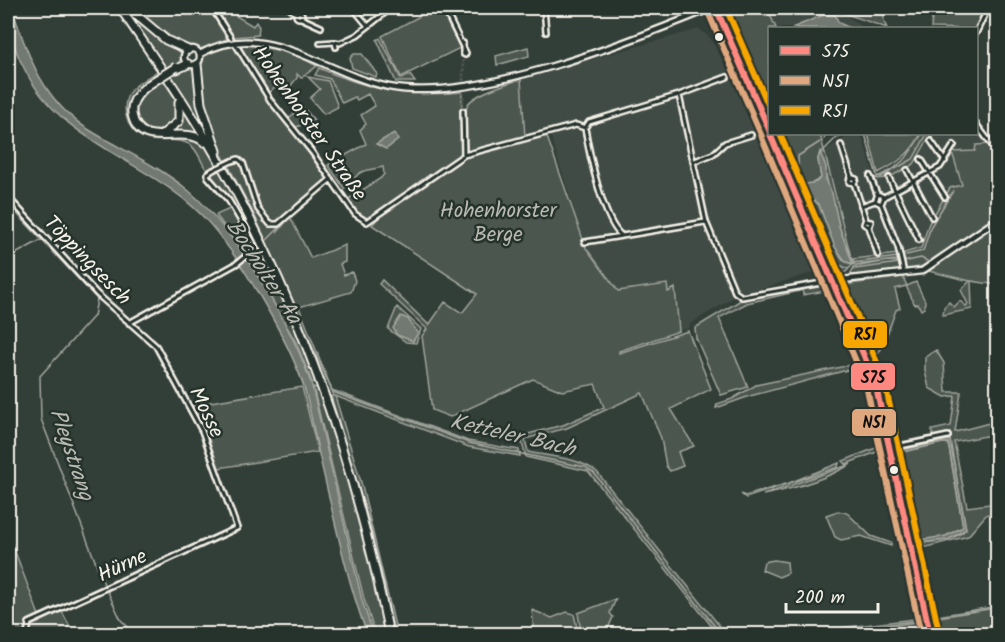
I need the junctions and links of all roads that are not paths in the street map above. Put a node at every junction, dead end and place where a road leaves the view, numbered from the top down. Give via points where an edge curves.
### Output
1 (122, 8) edge
2 (128, 8) edge
3 (212, 8) edge
4 (290, 8) edge
5 (353, 8) edge
6 (391, 8) edge
7 (444, 8) edge
8 (496, 8) edge
9 (506, 8) edge
10 (544, 8) edge
11 (714, 8) edge
12 (988, 8) edge
13 (368, 26) junction
14 (321, 27) dead end
15 (978, 29) edge
16 (546, 32) dead end
17 (231, 38) dead end
18 (320, 43) dead end
19 (236, 45) dead end
20 (188, 50) junction
21 (200, 54) junction
22 (463, 60) tunnel mouth
23 (186, 61) junction
24 (197, 63) junction
25 (727, 77) dead end
26 (167, 79) junction
27 (155, 82) junction
28 (679, 95) junction
29 (464, 111) tunnel mouth
30 (978, 127) edge
31 (585, 128) junction
32 (768, 129) edge
33 (752, 135) dead end
34 (771, 135) edge
35 (931, 141) dead end
36 (840, 145) dead end
37 (954, 145) dead end
38 (998, 153) edge
39 (464, 155) junction
40 (921, 159) dead end
41 (695, 161) junction
42 (945, 161) junction
43 (222, 162) junction
44 (907, 170) dead end
45 (225, 172) junction
46 (930, 173) junction
47 (870, 176) dead end
48 (890, 178) dead end
49 (331, 179) junction
50 (914, 183) junction
51 (896, 192) junction
52 (877, 195) junction
53 (8, 197) edge
54 (884, 197) junction
55 (945, 197) dead end
56 (874, 201) junction
57 (881, 204) junction
58 (861, 206) junction
59 (932, 217) dead end
60 (998, 219) edge
61 (706, 222) junction
62 (622, 236) junction
63 (919, 240) dead end
64 (585, 242) dead end
65 (878, 255) dead end
66 (904, 274) junction
67 (833, 281) junction
68 (129, 323) junction
69 (948, 436) dead end
70 (891, 448) junction
71 (237, 528) joint
72 (27, 634) edge
73 (390, 634) edge
74 (930, 634) edge

1 - 26 highway
1 - 43 highway
2 - 20 highway via 166,40
3 - 17 street, Hohenhorster Straße
4 - 14 street
5 - 13 street
6 - 13 street
7 - 22 street via 463,43
8 - 9 street
10 - 16 street
11 - 21 main road via 524,73 454,88 420,90 373,83 338,72 284,46 262,41 226,42
11 - 32 main road
12 - 15 street
13 - 18 street via 338,43
19 - 49 street, Hohenhorster Straße via 266,95
20 - 21 main road
20 - 23 main road
21 - 24 main road
23 - 24 main road
23 - 27 highway, bridge
24 - 43 highway via 204,116
25 - 28 street
26 - 27 highway via 179,102 180,116 174,127 159,135 139,126 134,108 142,92
26 - 45 highway
27 - 45 highway via 141,91 133,103 138,128 155,136 199,136
28 - 31 street via 592,120
28 - 41 street
29 - 39 street
30 - 38 street
31 - 39 street, Hohenhorster Straße via 576,125
31 - 62 street via 603,200 617,233
33 - 41 street via 726,142 713,154
34 - 67 main road
35 - 42 street
36 - 58 street via 851,176 849,182 854,183
37 - 42 street
39 - 49 street, Hohenhorster Straße via 369,222 355,214
40 - 46 street
41 - 61 street
42 - 46 street
43 - 73 highway via 268,250 315,360 356,483
44 - 50 street
45 - 73 highway via 295,314 336,424
46 - 50 street
46 - 55 street
47 - 52 street
48 - 51 street
49 - 68 street, Töppingsesch, bridge via 278,224 270,224 263,219 243,163 238,159 207,174 229,201 255,245 236,264
50 - 51 street
50 - 59 street
51 - 54 street
51 - 63 street
52 - 54 street
52 - 56 street
53 - 68 street, Töppingsesch
54 - 57 street
56 - 57 street
56 - 58 street
57 - 66 street
58 - 65 street via 864,224 869,227
60 - 66 main road via 932,266
61 - 62 street
61 - 67 street via 738,295
62 - 64 street
66 - 67 main road
67 - 70 main road via 869,364
68 - 71 street, Mosse via 156,346 202,431
69 - 70 street
70 - 74 main road
71 - 72 street, Hürne via 29,623

